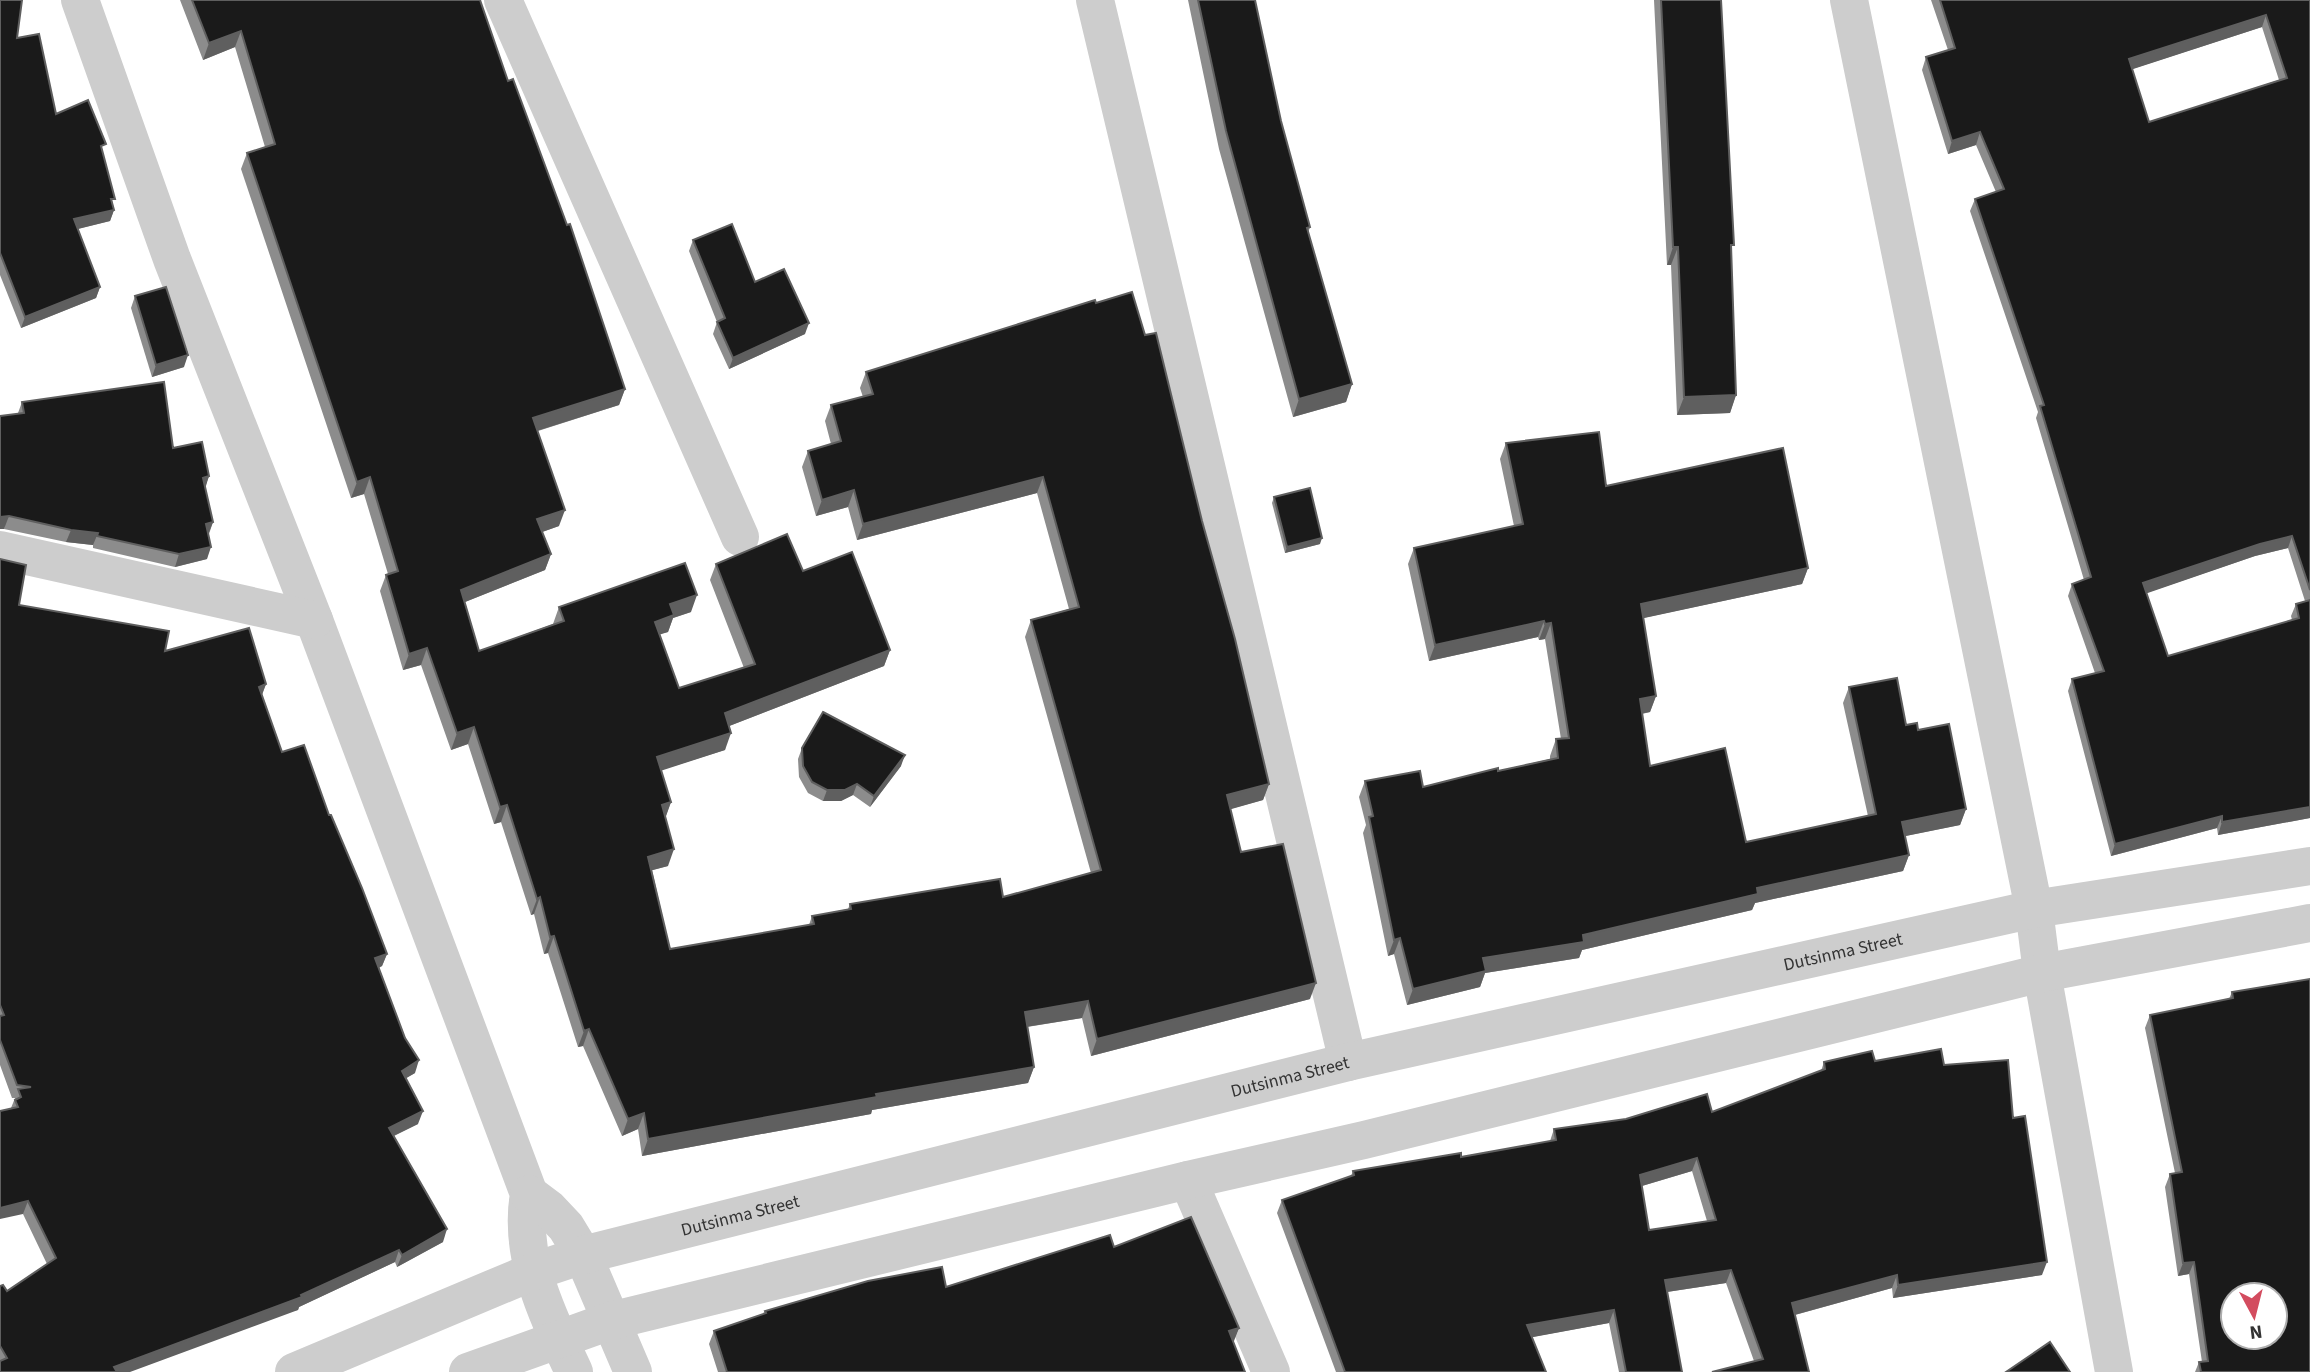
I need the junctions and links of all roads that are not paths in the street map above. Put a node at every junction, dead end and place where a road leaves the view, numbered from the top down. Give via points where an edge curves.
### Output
1 (80, 0) edge
2 (503, 0) edge
3 (1096, 0) edge
4 (1849, 0) edge
5 (740, 537) dead end
6 (0, 550) edge
7 (314, 620) junction
8 (2310, 866) edge
9 (2034, 909) junction
10 (2310, 923) edge
11 (2042, 973) junction
12 (1348, 1062) junction
13 (1188, 1180) junction
14 (529, 1194) junction
15 (583, 1255) junction
16 (532, 1272) junction
17 (610, 1321) junction
18 (566, 1355) edge
19 (294, 1372) edge
20 (468, 1372) edge
21 (633, 1372) edge
22 (1271, 1372) edge
23 (2113, 1372) edge

1 - 7 street via 172,259
2 - 5 street
3 - 12 street
4 - 9 street
6 - 7 street
7 - 14 street
8 - 9 street, Dutsinma Street
9 - 11 street
9 - 12 street, Dutsinma Street
10 - 11 street
11 - 13 street
11 - 23 street
12 - 15 street, Dutsinma Street
13 - 17 street
13 - 22 street
14 - 15 street via 566,1227
14 - 16 street via 525,1216
15 - 16 street, Dutsinma Street
15 - 17 street
16 - 18 street
16 - 19 street, Dutsinma Street
17 - 18 street
17 - 21 street
18 - 20 street

